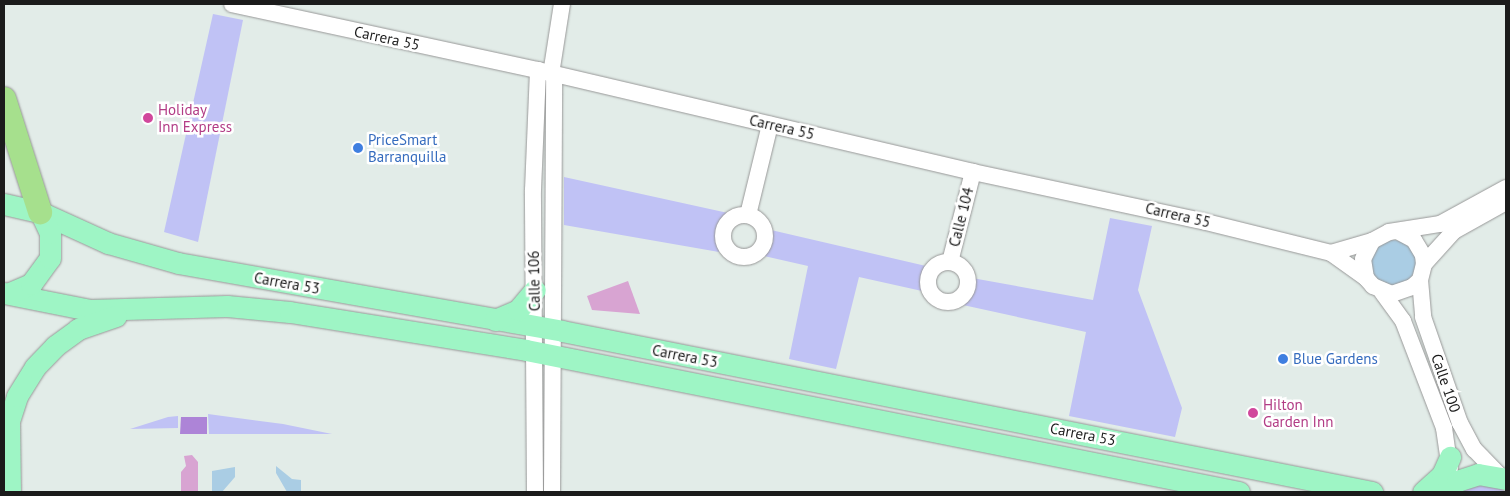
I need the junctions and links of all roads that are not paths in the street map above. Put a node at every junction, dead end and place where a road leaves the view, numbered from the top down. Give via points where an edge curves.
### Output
1 (232, 4) edge
2 (562, 4) edge
3 (548, 73) junction
4 (580, 80) junction
5 (4, 99) edge
6 (553, 119) junction
7 (770, 124) junction
8 (973, 172) junction
9 (1506, 188) edge
10 (1506, 202) edge
11 (4, 204) edge
12 (40, 212) junction
13 (748, 215) dead end
14 (1399, 232) junction
15 (1372, 241) junction
16 (1331, 253) junction
17 (950, 262) dead end
18 (1422, 272) junction
19 (1366, 278) junction
20 (534, 290) junction
21 (1382, 292) junction
22 (7, 293) edge
23 (148, 308) junction
24 (495, 320) junction
25 (544, 328) junction
26 (544, 353) junction
27 (1450, 456) junction
28 (1503, 477) edge
29 (1447, 490) edge
30 (10, 492) edge
31 (535, 492) edge
32 (552, 492) edge
33 (1239, 492) edge
34 (1372, 492) edge
35 (1423, 492) edge

1 - 3 street, Carrera 55
2 - 3 street, Calle 106
3 - 4 street, Carrera 55
3 - 6 street, Calle 106
3 - 20 street, Calle 106 via 533,190
4 - 6 street, Calle 106 via 569,84 560,94
4 - 7 street, Carrera 55
5 - 12 highway
6 - 25 street, Calle 106
7 - 8 street, Carrera 55
7 - 13 street
8 - 16 street, Carrera 55 via 1116,200
8 - 17 street, Calle 104
9 - 14 street via 1447,220
10 - 18 street via 1454,231
11 - 12 main road, Carrera 53
12 - 22 main road via 50,233 50,258 31,284
12 - 24 main road, Carrera 53 via 108,243 178,263
14 - 15 street via 1389,232
14 - 18 street via 1420,247
15 - 16 street
15 - 19 street via 1363,258
16 - 19 street, Carrera 55
18 - 21 street via 1403,292
18 - 28 street, Calle 100 via 1423,317 1460,423 1474,449
19 - 21 street
20 - 24 main road via 518,310
20 - 25 street, Calle 106
21 - 27 street, Calle 100 via 1403,321 1444,428
22 - 23 main road, Carrera 53 via 90,310
23 - 26 main road, Carrera 53 via 227,306 290,312
23 - 30 main road via 100,319 78,330 55,346 35,367 17,396 8,421
24 - 25 main road, Carrera 53
25 - 26 street, Calle 106
25 - 34 main road, Carrera 53
26 - 31 street, Calle 106
26 - 32 street, Calle 106
26 - 33 main road, Carrera 53
27 - 29 street, Calle 100
27 - 35 main road via 1442,475
28 - 29 main road via 1467,476

